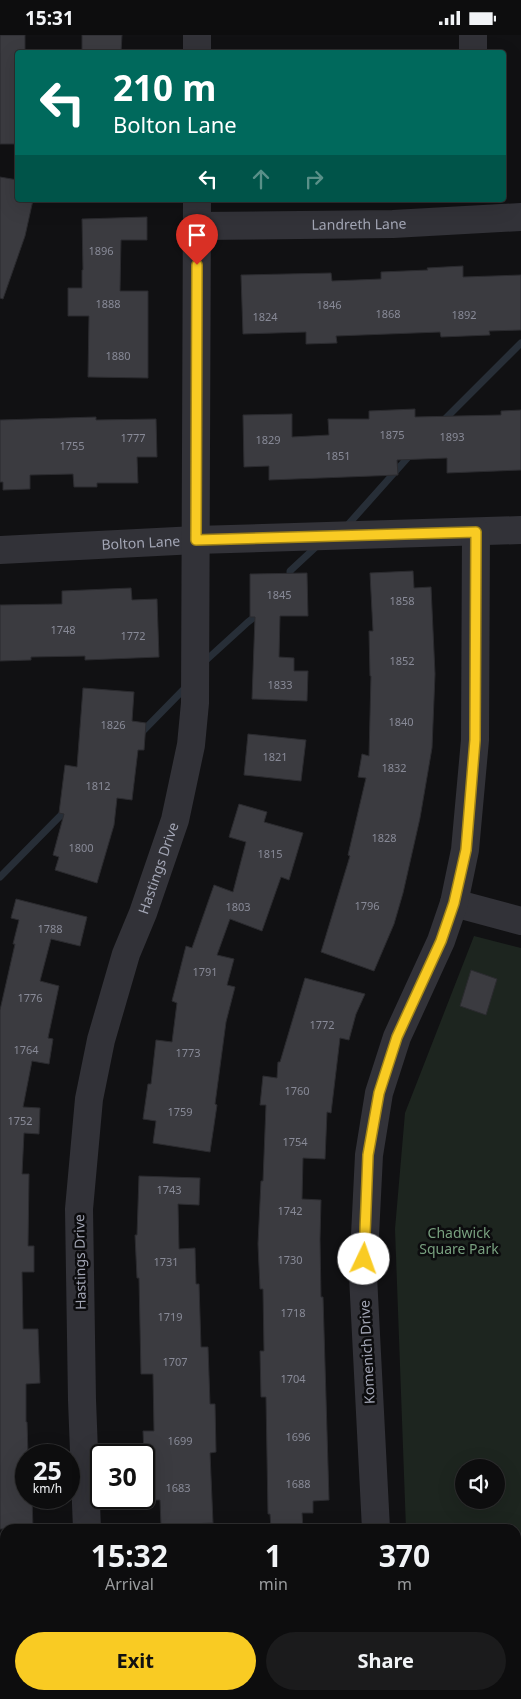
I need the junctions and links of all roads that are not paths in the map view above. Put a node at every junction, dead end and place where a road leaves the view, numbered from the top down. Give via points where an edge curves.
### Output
1 (197, 35) edge
2 (473, 35) edge
3 (197, 50) edge
4 (473, 50) edge
5 (472, 209) edge
6 (197, 213) edge
7 (521, 217) edge
8 (521, 530) edge
9 (476, 532) junction
10 (196, 540) junction
11 (0, 550) edge
12 (454, 903) junction
13 (521, 921) edge
14 (87, 1524) edge
15 (376, 1524) edge

1 - 3 street
2 - 4 street
5 - 6 street, Landreth Lane via 393,224
5 - 7 street, Landreth Lane
6 - 10 street, Hastings Drive
8 - 9 street, Bolton Lane
9 - 10 street, Bolton Lane
9 - 12 street, Komenich Drive via 475,740 466,850
10 - 11 street, Bolton Lane
10 - 14 street, Hastings Drive via 195,703 191,745 175,820 126,954 101,1040 89,1099 79,1209
12 - 13 street
12 - 15 street, Komenich Drive via 441,941 397,1037 379,1093 368,1155 363,1277

